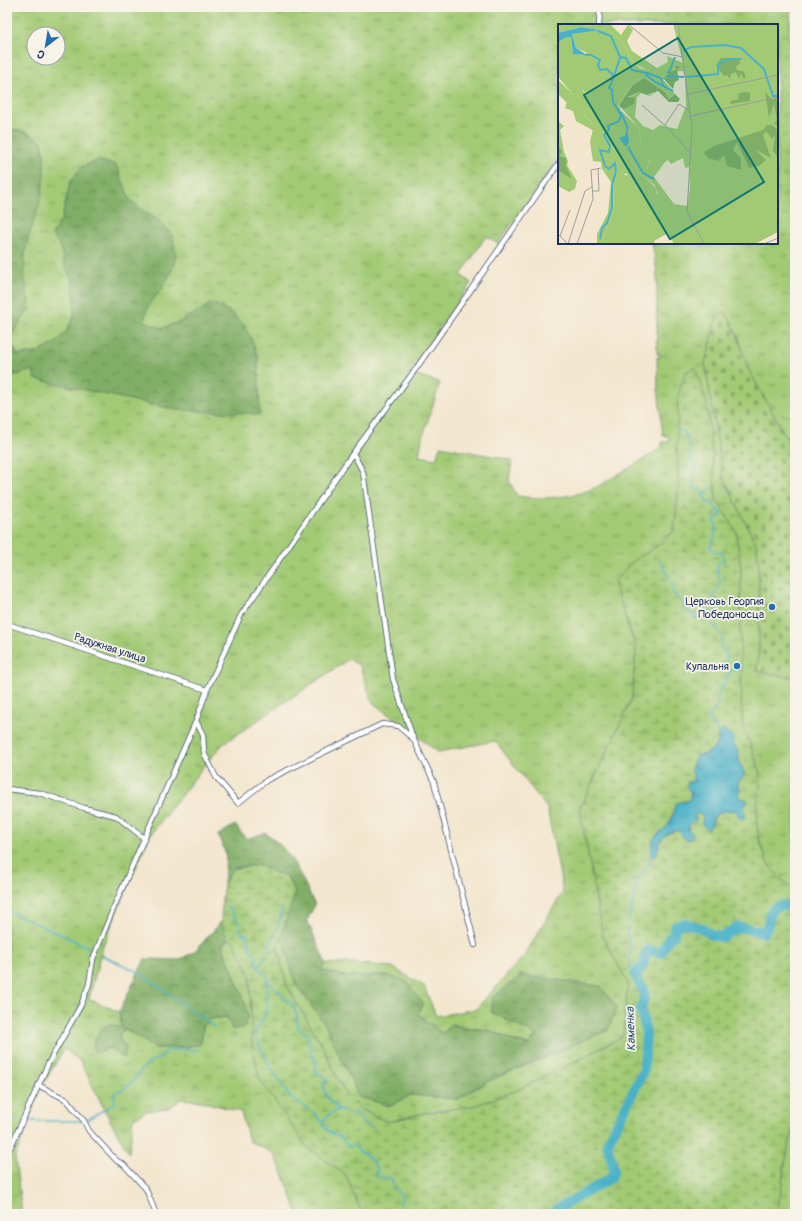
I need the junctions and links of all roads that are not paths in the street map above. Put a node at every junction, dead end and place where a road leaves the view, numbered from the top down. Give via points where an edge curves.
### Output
1 (600, 7) edge
2 (599, 24) edge
3 (558, 164) edge
4 (353, 453) junction
5 (7, 624) edge
6 (207, 690) junction
7 (196, 721) junction
8 (413, 738) junction
9 (7, 789) edge
10 (145, 839) junction
11 (475, 945) dead end
12 (38, 1085) junction
13 (7, 1155) edge
14 (156, 1214) edge

1 - 2 street
3 - 4 street via 415,370
4 - 6 street via 241,615
4 - 8 street via 364,472 393,679
5 - 6 street, Радужная улица
6 - 7 street
7 - 8 street via 203,735 204,753 216,777 238,803 267,780 382,724 398,726
7 - 10 street
8 - 11 street via 434,782
9 - 10 street via 40,793 116,816
10 - 12 street via 93,958 90,984 81,1005
12 - 13 street
12 - 14 street via 67,1100 89,1131 146,1189

